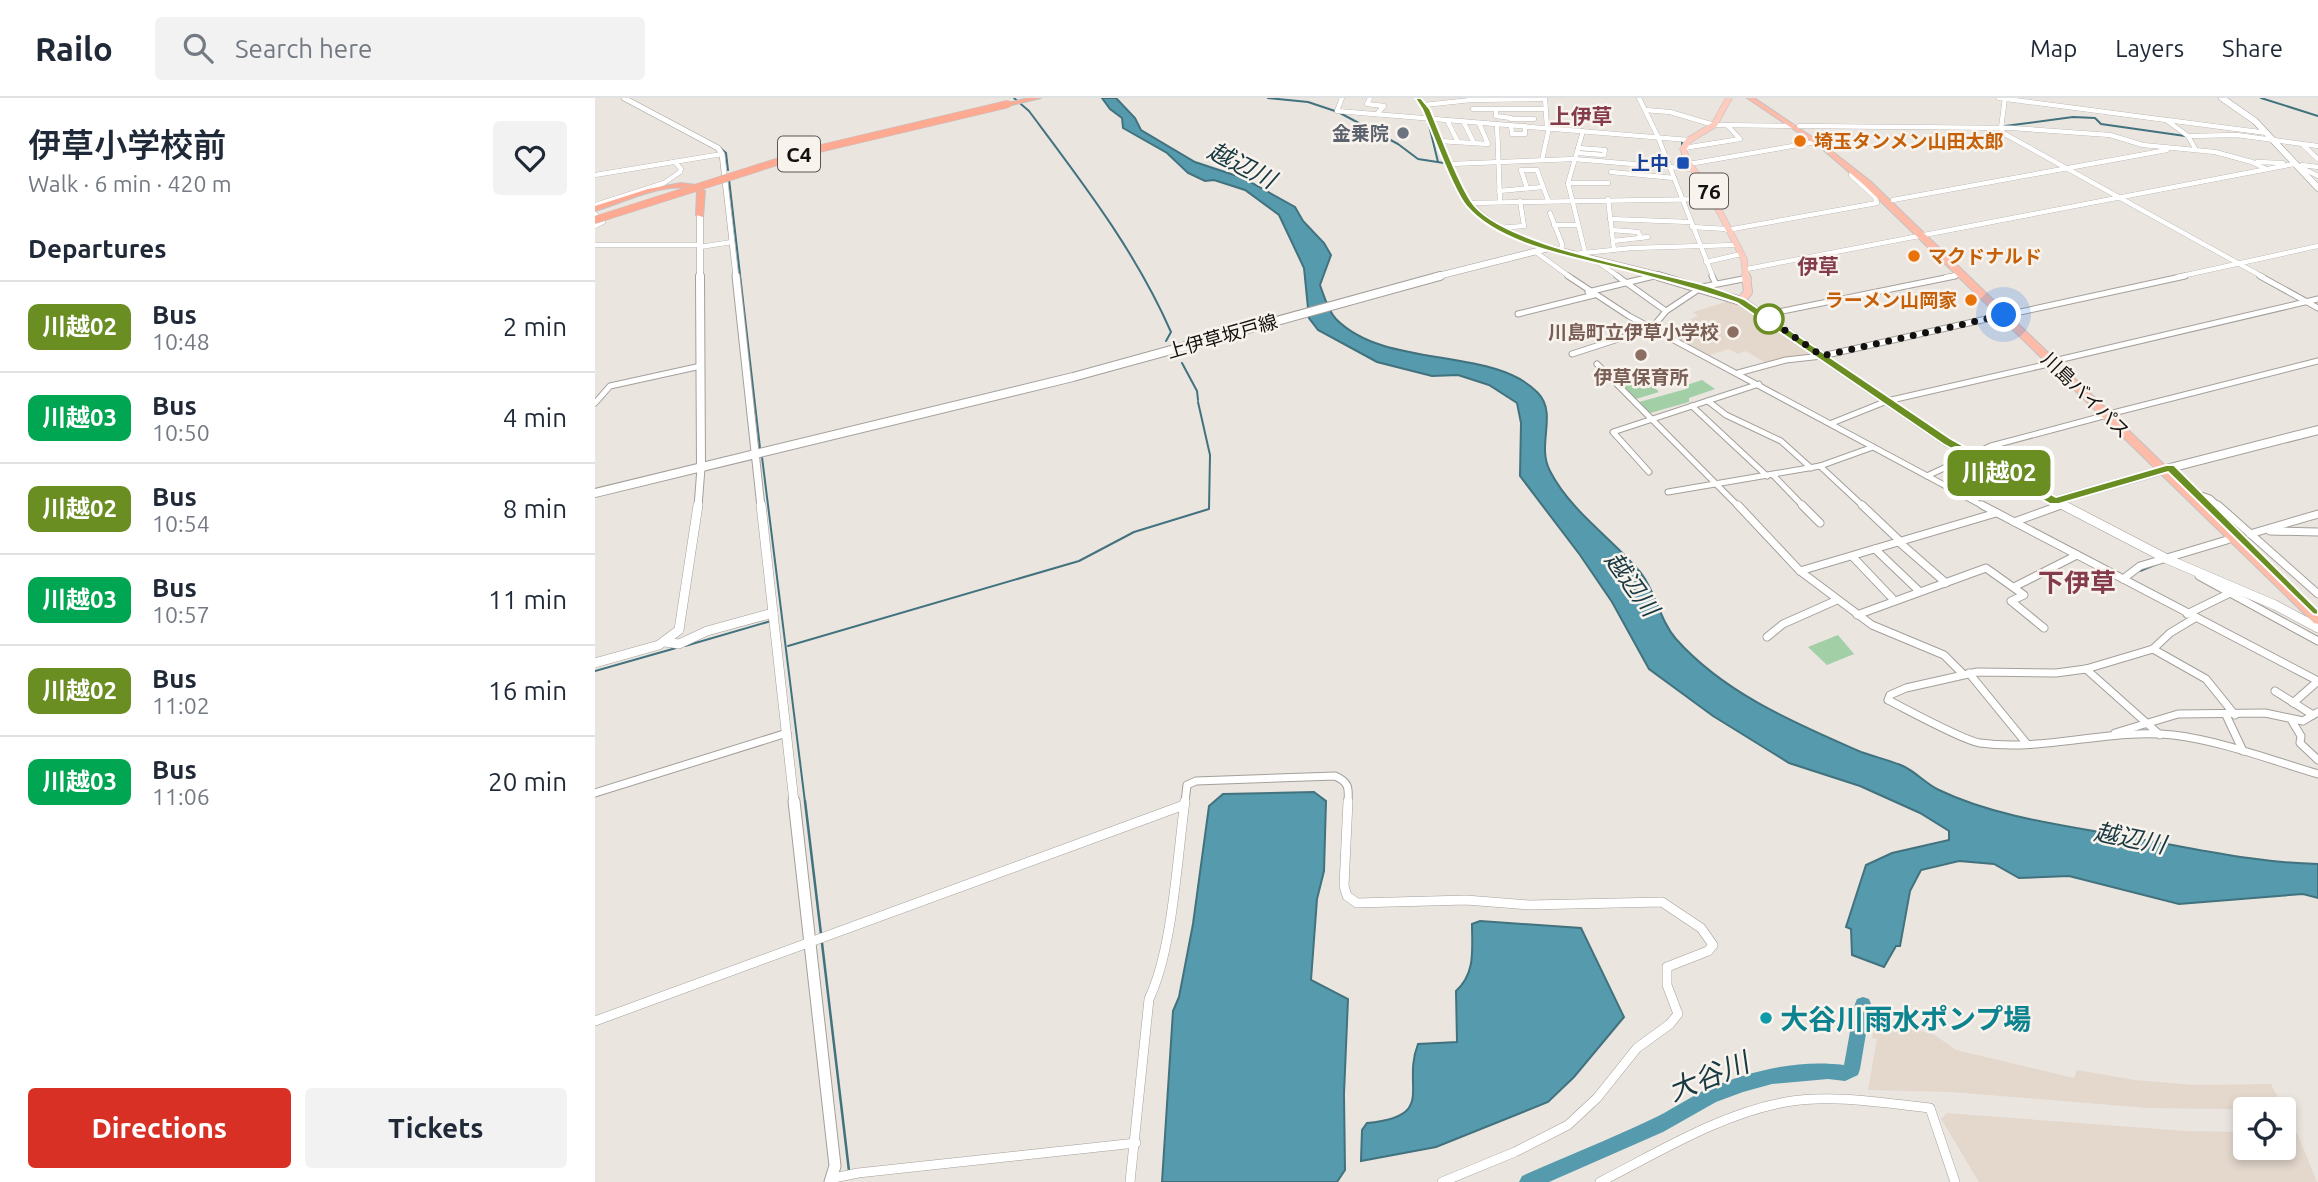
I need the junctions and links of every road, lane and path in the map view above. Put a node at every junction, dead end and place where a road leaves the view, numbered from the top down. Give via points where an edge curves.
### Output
1 (624, 98) edge
2 (1028, 98) edge
3 (1038, 98) edge
4 (1342, 98) edge
5 (1370, 98) edge
6 (1545, 98) edge
7 (1639, 98) edge
8 (1729, 98) edge
9 (1750, 98) edge
10 (1758, 98) edge
11 (1999, 98) edge
12 (2005, 98) edge
13 (2222, 98) edge
14 (1471, 99) edge
15 (1502, 99) edge
16 (1520, 99) edge
17 (1422, 100) edge
18 (1443, 100) edge
19 (1456, 100) edge
20 (1472, 109) junction
21 (1496, 109) junction
22 (1510, 109) junction
23 (1545, 109) junction
24 (1645, 110) junction
25 (1377, 114) junction
26 (1428, 118) junction
27 (1511, 118) junction
28 (1447, 120) junction
29 (2166, 120) junction
30 (1463, 121) junction
31 (1477, 122) junction
32 (1497, 124) junction
33 (1511, 125) junction
34 (1714, 125) junction
35 (1726, 125) junction
36 (1525, 126) junction
37 (1795, 126) junction
38 (1548, 128) junction
39 (2001, 128) junction
40 (1583, 131) junction
41 (2267, 133) junction
42 (2188, 135) junction
43 (1658, 138) junction
44 (2273, 139) junction
45 (1689, 140) junction
46 (1440, 141) junction
47 (1458, 142) junction
48 (1817, 142) junction
49 (1474, 143) junction
50 (2302, 145) junction
51 (2318, 146) edge
52 (1684, 148) junction
53 (2178, 149) junction
54 (2196, 150) junction
55 (722, 154) junction
56 (1576, 155) junction
57 (1542, 159) junction
58 (2318, 159) edge
59 (1499, 161) junction
60 (675, 162) junction
61 (2252, 162) junction
62 (1614, 163) junction
63 (1450, 164) junction
64 (2294, 164) junction
65 (1690, 166) junction
66 (1670, 167) junction
67 (2318, 167) edge
68 (2068, 168) junction
69 (2267, 169) junction
70 (1611, 172) junction
71 (595, 175) edge
72 (1851, 175) dead end
73 (2318, 176) edge
74 (1674, 178) junction
75 (1568, 183) junction
76 (1608, 183) junction
77 (1543, 187) junction
78 (1527, 188) junction
79 (2318, 188) edge
80 (1514, 190) junction
81 (1499, 191) junction
82 (2120, 197) junction
83 (1610, 199) junction
84 (1682, 199) junction
85 (1713, 199) junction
86 (1548, 200) junction
87 (1571, 200) junction
88 (1892, 200) junction
89 (1500, 201) junction
90 (1519, 201) junction
91 (1468, 203) junction
92 (595, 213) edge
93 (1550, 213) dead end
94 (700, 215) joint
95 (1610, 219) junction
96 (1555, 225) junction
97 (1577, 225) junction
98 (1691, 225) junction
99 (595, 226) edge
100 (1498, 228) junction
101 (1612, 230) junction
102 (1727, 230) junction
103 (1925, 235) junction
104 (1613, 241) junction
105 (732, 242) junction
106 (595, 245) edge
107 (1735, 245) junction
108 (700, 246) junction
109 (1699, 246) junction
110 (2318, 246) edge
111 (1549, 248) junction
112 (1614, 250) junction
113 (1562, 251) junction
114 (1585, 252) junction
115 (1537, 253) junction
116 (1574, 254) junction
117 (1741, 254) junction
118 (1595, 260) junction
119 (1706, 262) junction
120 (2238, 263) junction
121 (1747, 269) junction
122 (1962, 274) junction
123 (1655, 275) junction
124 (1748, 278) junction
125 (1626, 282) junction
126 (1715, 282) junction
127 (1702, 287) junction
128 (1591, 294) junction
129 (2318, 299) edge
130 (1741, 301) junction
131 (2307, 302) junction
132 (2318, 308) edge
133 (1666, 311) junction
134 (1518, 314) dead end
135 (1763, 315) junction
136 (2007, 315) junction
137 (1652, 328) junction
138 (1572, 354) dead end
139 (1822, 356) junction
140 (2056, 361) junction
141 (2318, 361) edge
142 (1597, 363) dead end
143 (701, 366) junction
144 (1738, 373) junction
145 (1759, 384) junction
146 (1708, 401) junction
147 (1887, 401) junction
148 (595, 403) edge
149 (1692, 406) junction
150 (2110, 414) junction
151 (1653, 419) junction
152 (1832, 423) junction
153 (2318, 430) edge
154 (1873, 447) junction
155 (756, 454) junction
156 (1968, 456) junction
157 (1821, 466) junction
158 (701, 468) junction
159 (1811, 468) junction
160 (2167, 469) junction
161 (1649, 472) dead end
162 (1770, 475) junction
163 (1927, 476) junction
164 (1720, 485) junction
165 (1668, 492) dead end
166 (595, 493) edge
167 (2196, 493) junction
168 (2058, 503) junction
169 (1996, 513) junction
170 (2318, 514) edge
171 (2014, 522) junction
172 (1820, 523) dead end
173 (2262, 531) junction
174 (2318, 532) edge
175 (2249, 534) junction
176 (2227, 540) tunnel mouth
177 (1900, 542) junction
178 (1875, 550) junction
179 (2077, 555) junction
180 (1853, 556) junction
181 (2167, 559) junction
182 (2188, 569) junction
183 (1800, 571) junction
184 (2123, 579) junction
185 (1946, 583) junction
186 (2014, 587) junction
187 (1919, 592) junction
188 (2230, 593) junction
189 (2318, 594) edge
190 (1892, 598) junction
191 (1837, 600) junction
192 (2318, 610) edge
193 (773, 612) junction
194 (1857, 615) junction
195 (2191, 616) junction
196 (2318, 620) edge
197 (2044, 628) dead end
198 (2318, 628) edge
199 (1766, 637) dead end
200 (2318, 641) edge
201 (665, 642) junction
202 (2153, 649) junction
203 (595, 663) edge
204 (2086, 669) junction
205 (1966, 674) junction
206 (2318, 681) edge
207 (2275, 691) dead end
208 (2294, 703) junction
209 (2316, 713) edge
210 (2226, 715) junction
211 (2235, 715) junction
212 (2292, 721) junction
213 (2144, 722) junction
214 (787, 733) junction
215 (2160, 735) junction
216 (2108, 736) junction
217 (2027, 744) junction
218 (2243, 751) junction
219 (2318, 762) edge
220 (2304, 770) junction
221 (2318, 774) edge
222 (595, 793) edge
223 (1184, 805) junction
224 (810, 942) junction
225 (595, 1021) edge
226 (1136, 1143) junction
227 (832, 1180) edge
228 (1130, 1182) edge
229 (1442, 1182) edge
230 (1600, 1182) edge
231 (1955, 1182) edge

1 - 55 street
2 - 92 highway, C4, bridge via 811,148
3 - 92 highway, C4, bridge via 825,147
4 - 25 street via 1337,111
5 - 25 street via 1367,104 1384,106
6 - 16 street
6 - 23 street
7 - 24 street
8 - 34 main road, 76
9 - 37 highway, 川島バイパス
10 - 37 highway, 川島バイパス
11 - 12 street
12 - 29 street
12 - 39 street
13 - 41 main road
14 - 15 street
14 - 19 street
14 - 20 street
15 - 16 street
17 - 18 street
17 - 26 street
18 - 19 street
20 - 21 street
20 - 31 street
21 - 22 street
21 - 27 street via 1496,116
22 - 23 street
22 - 27 street
23 - 38 street
24 - 34 street
24 - 43 street
25 - 26 street
26 - 28 street
26 - 46 street
27 - 33 street
27 - 36 street via 1534,119
28 - 30 street
28 - 47 street
29 - 41 street
29 - 42 street
30 - 31 street
30 - 49 street
31 - 32 street
31 - 49 street via 1488,144
32 - 33 street
32 - 59 street
33 - 36 street
33 - 36 street via 1512,134 1525,134
34 - 35 street
34 - 45 main road, 76
35 - 37 street
35 - 52 street via 1740,139
36 - 38 street
37 - 39 street
37 - 48 highway, 川島バイパス
37 - 88 highway, 川島バイパス
38 - 40 street
38 - 57 street
39 - 53 street via 2110,135
39 - 68 street
40 - 43 street
40 - 56 street
41 - 44 main road
42 - 44 street
42 - 54 street
43 - 45 street
43 - 66 street
44 - 50 street
44 - 64 main road
45 - 52 main road, 76
46 - 47 street
46 - 63 street
47 - 49 street
48 - 65 street
48 - 103 highway, 川島バイパス
50 - 51 street
50 - 58 street
52 - 65 main road, 76
53 - 54 street
53 - 68 street
54 - 61 street
55 - 60 street
55 - 105 street
56 - 56 street via 1605,150 1604,155
56 - 57 street
56 - 62 street
56 - 75 street
57 - 59 street
59 - 63 street
59 - 81 street
60 - 71 street
60 - 92 street via 680,172 664,183
61 - 64 street
61 - 69 street
62 - 66 street
62 - 70 street
63 - 91 street
64 - 67 street
64 - 69 street
64 - 73 street
64 - 79 main road
65 - 66 street
65 - 85 main road, 76
66 - 74 street
68 - 82 street
68 - 88 street
69 - 82 street
70 - 74 street
70 - 76 street
72 - 102 street via 1877,203
74 - 84 street
75 - 76 street
75 - 87 street
76 - 83 street
77 - 78 street
77 - 78 street via 1537,170 1521,170
77 - 86 street
78 - 80 street
80 - 81 street
80 - 90 street
81 - 89 street
82 - 103 street
82 - 120 street
83 - 84 street
83 - 87 street
83 - 95 street
84 - 85 street
84 - 98 street
85 - 102 main road, 76
86 - 87 street
86 - 90 street
87 - 97 street
88 - 103 highway, 川島バイパス
89 - 90 street
89 - 91 street
90 - 100 street via 1524,226
91 - 100 street
92 - 94 highway via 677,191 695,197
92 - 99 street via 603,222
93 - 96 street
94 - 108 main road
95 - 98 street
95 - 101 street
96 - 97 street
96 - 113 street
97 - 114 street
98 - 102 street
98 - 109 street
100 - 111 street
101 - 104 street
101 - 104 street via 1638,232 1644,237
102 - 107 main road, 76
103 - 121 street
103 - 122 highway, 川島バイパス
103 - 136 highway, 川島バイパス
104 - 112 street
105 - 108 street
105 - 155 street
106 - 108 street
107 - 109 street
107 - 117 main road, 76
108 - 143 main road
109 - 112 street
109 - 119 street
110 - 120 street
111 - 113 main road
111 - 115 main road, 上伊草坂戸線
112 - 114 street
113 - 116 main road
114 - 116 street
115 - 128 street
115 - 155 main road, 上伊草坂戸線 via 1434,276 1073,377
116 - 118 main road
117 - 119 street
117 - 121 main road, 76
118 - 123 main road
118 - 125 street
119 - 126 street
120 - 131 street
120 - 136 street
121 - 124 main road, 76
122 - 135 street
122 - 136 highway, 川島バイパス
123 - 125 street
123 - 127 main road
124 - 126 street
124 - 130 main road, 76 via 1748,292
125 - 128 street
125 - 133 street
126 - 127 street
127 - 130 main road
127 - 133 street
128 - 134 street
128 - 137 street
129 - 131 street
130 - 135 main road
131 - 132 street
131 - 140 street
133 - 137 street
135 - 139 main road
136 - 139 street
136 - 140 highway, 川島バイパス
137 - 138 street
137 - 144 street
139 - 144 street
139 - 147 main road
140 - 147 street
140 - 150 highway, 川島バイパス
141 - 150 street
142 - 151 street
143 - 148 street via 610,386
143 - 158 main road
144 - 145 street
145 - 146 street
145 - 152 street
146 - 149 street
146 - 159 street via 1726,415 1781,441
147 - 152 street
147 - 156 main road
149 - 151 street
149 - 162 street
150 - 156 street via 1998,442
150 - 160 highway, 川島バイパス
151 - 161 street via 1613,432
151 - 164 street
152 - 154 street
153 - 160 main road
154 - 157 street
154 - 163 street
155 - 158 main road, 上伊草坂戸線
155 - 193 street
156 - 163 street
156 - 168 main road
157 - 159 street
157 - 177 street
158 - 166 main road, 上伊草坂戸線
158 - 201 street via 687,595 679,630
159 - 162 street
160 - 167 highway, 川島バイパス
160 - 168 main road
160 - 196 highway, 川島バイパス
162 - 164 street
162 - 172 street
163 - 169 street
164 - 165 street
164 - 183 street
167 - 175 street via 2210,498
167 - 192 highway, 川島バイパス
168 - 171 street
168 - 181 street
169 - 171 street
169 - 177 street
170 - 173 street
171 - 179 street
173 - 174 street
173 - 175 street
175 - 189 street
176 - 181 street
177 - 178 street
177 - 185 street
178 - 180 street
178 - 187 street
179 - 184 street
179 - 186 street
180 - 183 street
180 - 190 street
181 - 182 street
181 - 184 street via 2140,566
182 - 188 street
182 - 198 street
183 - 191 street
184 - 195 street
185 - 186 street via 1986,568
185 - 187 street
186 - 197 street via 2024,595 2011,601
187 - 190 street
188 - 195 street
188 - 200 street
190 - 194 street
191 - 194 street
191 - 199 street via 1783,624
193 - 201 street via 679,644
193 - 214 street
194 - 205 street via 1944,655
195 - 202 street
195 - 206 street
201 - 203 street
202 - 204 street
202 - 211 street via 2206,679
204 - 205 street
204 - 213 street
205 - 217 street
205 - 217 street via 1906,688 1888,700 1967,740
206 - 208 street
207 - 208 street
208 - 209 street
209 - 212 street via 2306,721
210 - 211 street
210 - 213 street via 2178,714
210 - 218 street
211 - 212 street via 2266,713
212 - 219 street via 2300,743
213 - 215 street
213 - 216 street
214 - 222 street
214 - 224 street
215 - 216 street
215 - 218 street via 2195,738
216 - 217 street
218 - 220 street
219 - 220 street
220 - 221 street
223 - 224 street
223 - 226 street via 1166,936 1149,999
223 - 229 street via 1187,785 1196,780 1335,776 1349,787 1344,886 1354,902 1661,902 1711,940 1708,951 1667,967 1666,988 1678,1014 1672,1024 1637,1048 1584,1113 1551,1135
224 - 225 street
224 - 227 street via 835,1166
226 - 227 street via 858,1173
226 - 228 street
230 - 231 street via 1756,1110 1789,1102 1847,1100 1930,1108

